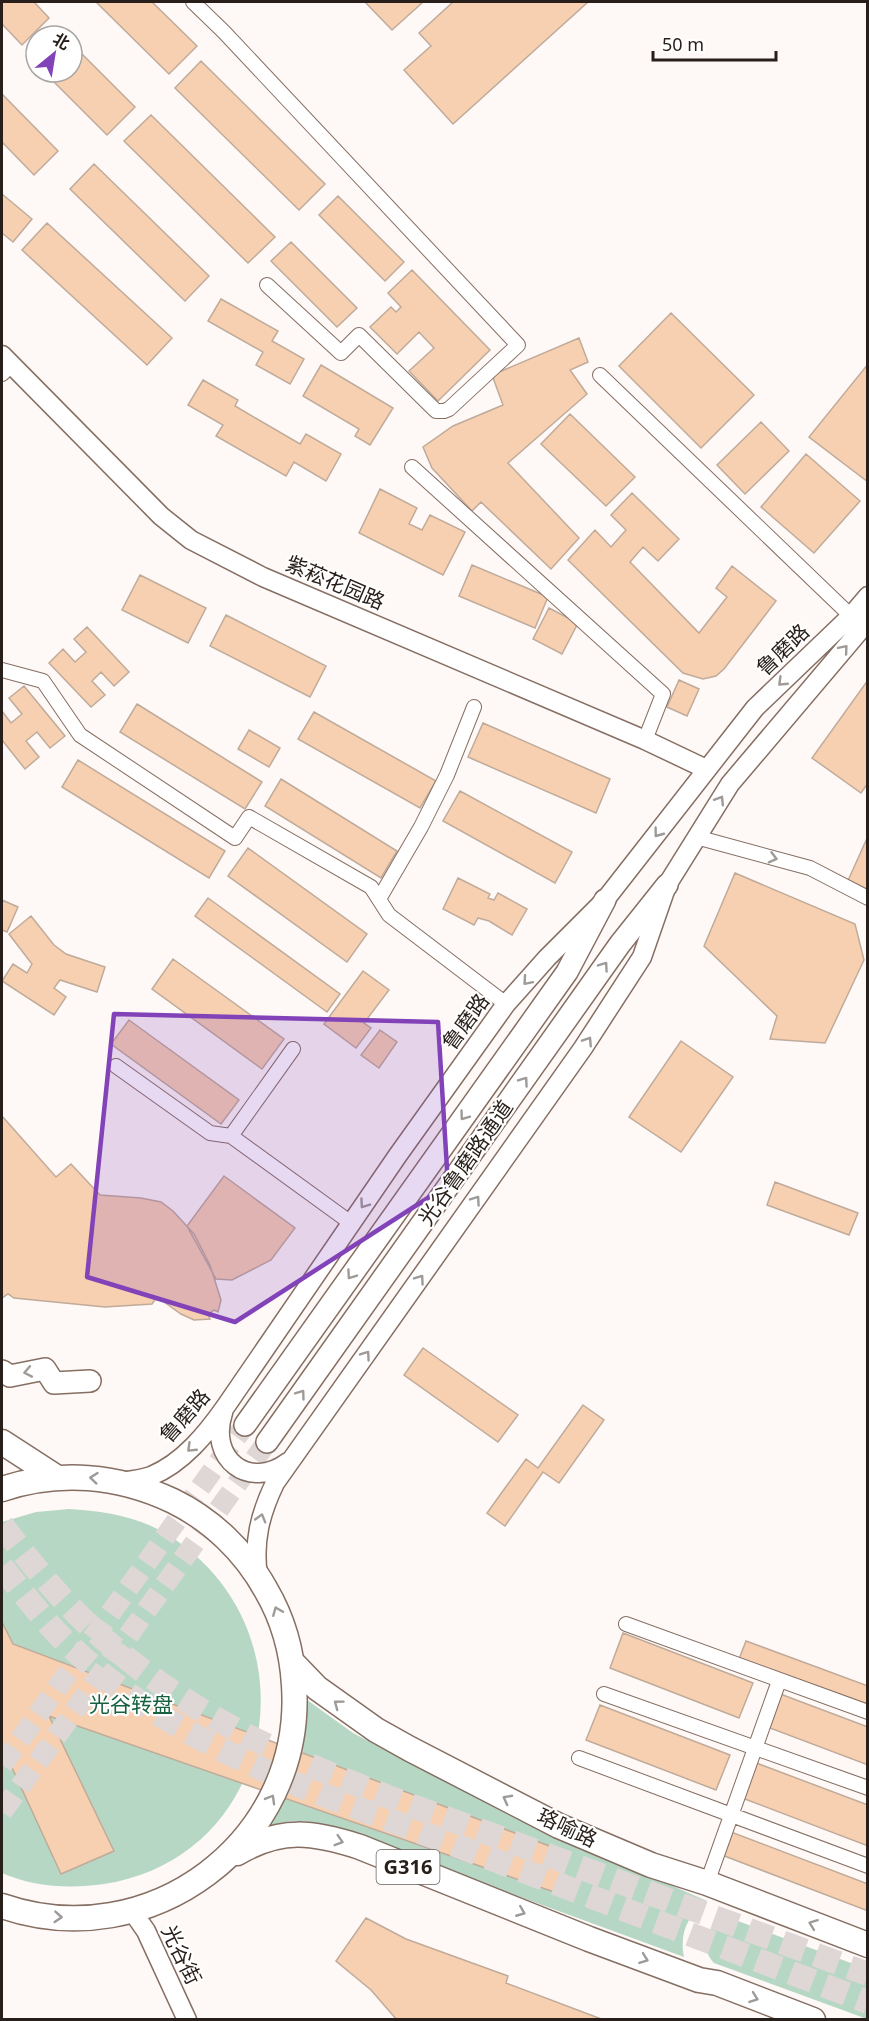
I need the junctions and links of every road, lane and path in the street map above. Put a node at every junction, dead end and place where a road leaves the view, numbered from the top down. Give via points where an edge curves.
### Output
1 (193, 2) edge
2 (267, 285) dead end
3 (4, 365) edge
4 (600, 375) dead end
5 (412, 466) dead end
6 (867, 596) edge
7 (859, 618) edge
8 (2, 670) edge
9 (474, 707) dead end
10 (645, 740) junction
11 (706, 769) junction
12 (696, 837) junction
13 (667, 885) junction
14 (867, 898) edge
15 (379, 899) junction
16 (605, 900) junction
17 (506, 1004) junction
18 (293, 1049) dead end
19 (116, 1066) dead end
20 (231, 1136) junction
21 (351, 1223) junction
22 (2, 1371) edge
23 (90, 1381) dead end
24 (226, 1406) junction
25 (245, 1425) tunnel mouth
26 (2, 1442) edge
27 (267, 1442) tunnel mouth
28 (289, 1461) junction
29 (56, 1477) junction
30 (123, 1482) junction
31 (2, 1489) edge
32 (258, 1576) junction
33 (626, 1624) dead end
34 (292, 1662) junction
35 (779, 1681) junction
36 (604, 1694) dead end
37 (867, 1712) edge
38 (756, 1749) junction
39 (579, 1758) dead end
40 (867, 1788) edge
41 (732, 1816) junction
42 (225, 1860) junction
43 (867, 1866) edge
44 (707, 1883) junction
45 (8, 1911) edge
46 (132, 1911) junction
47 (867, 1945) edge
48 (187, 2019) edge
49 (813, 2019) edge

1 - 2 street via 518,345 449,409 436,411 358,335 341,353
3 - 10 main road, 紫菘花园路 via 160,516 191,540 263,577
4 - 7 street
5 - 10 street via 663,694
6 - 7 main road, 鲁磨路
7 -> 11 main road, 鲁磨路 via 755,708
12 -> 7 main road, 鲁磨路 via 730,784
8 - 15 street via 43,681 80,735 236,838 249,817 370,887
9 - 15 street via 447,775
10 - 11 main road, 紫菘花园路
11 -> 16 main road, 鲁磨路
12 - 13 main road, 鲁磨路
12 -> 14 street via 810,868
27 -> 13 main road, 光谷鲁磨路通道 via 620,944
28 -> 13 main road, 鲁磨路 via 583,1048 642,957
15 - 17 street via 389,915
16 -> 17 main road, 鲁磨路
16 -> 25 main road, 光谷鲁磨路通道 via 567,972
17 -> 21 main road, 鲁磨路
18 - 20 street
19 - 20 street via 210,1133
20 - 21 street
21 - 24 main road, 鲁磨路
23 -> 22 main road via 54,1383 45,1369 10,1376
24 - 28 main road via 219,1438 233,1464 261,1474
24 -> 30 main road, 鲁磨路 via 173,1464 150,1476
26 - 29 highway
32 -> 28 main road, 鲁磨路 via 256,1537 260,1519
30 -> 29 highway
29 - 31 highway
30 - 32 highway via 155,1492 213,1526 238,1549
34 -> 32 highway via 278,1612
33 - 35 street
42 -> 34 highway via 254,1828 276,1790 290,1749 296,1705
44 -> 34 highway, 珞喻路 via 651,1865 559,1826 410,1749 343,1708
35 - 37 street
35 - 38 street
36 - 38 street
38 - 40 street
38 - 41 street
39 - 41 street
41 - 43 street
41 - 44 street
42 - 46 highway via 197,1882
42 -> 49 highway, G316 via 272,1836 301,1833 333,1838 600,1943
47 -> 44 highway, 珞喻路
45 -> 46 highway via 57,1918 94,1918
46 - 48 main road, 光谷街 via 146,1931

